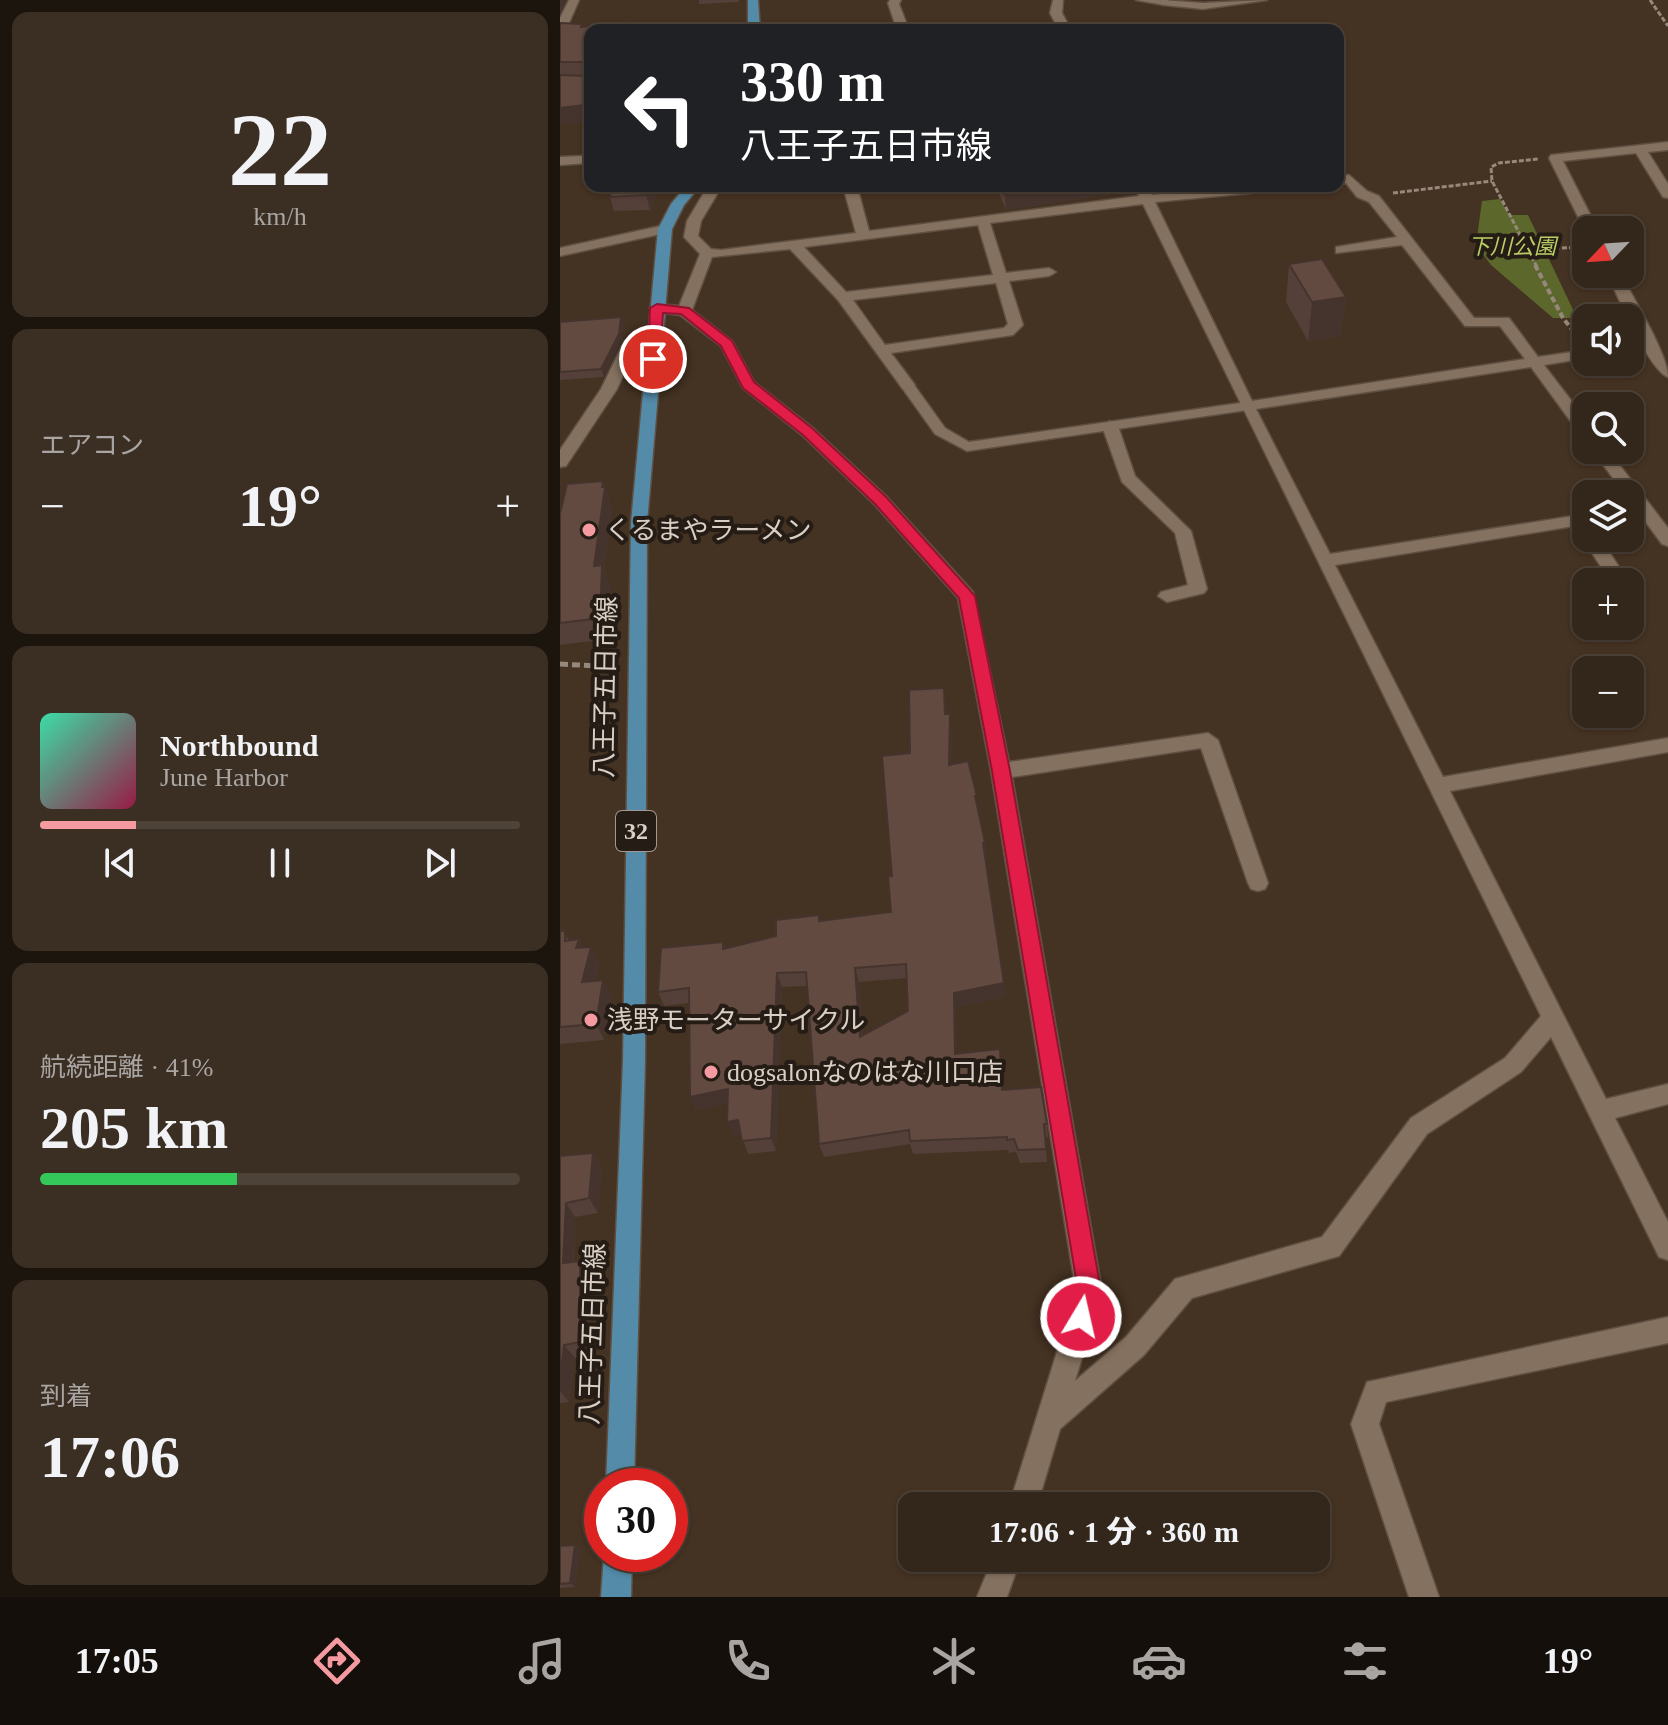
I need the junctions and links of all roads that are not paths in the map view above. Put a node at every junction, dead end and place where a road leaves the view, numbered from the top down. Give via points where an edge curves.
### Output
1 (574, 0) edge
2 (753, 0) edge
3 (896, 0) edge
4 (1058, 0) edge
5 (1141, 0) edge
6 (1262, 0) edge
7 (1164, 2) joint
8 (754, 24) edge
9 (901, 24) edge
10 (1062, 24) edge
11 (560, 32) edge
12 (575, 33) edge
13 (1668, 146) edge
14 (1640, 149) junction
15 (584, 158) edge
16 (560, 161) edge
17 (1344, 179) edge
18 (688, 192) edge
19 (711, 192) edge
20 (852, 192) edge
21 (1145, 193) edge
22 (1668, 194) edge
23 (1584, 216) edge
24 (983, 221) junction
25 (665, 229) junction
26 (863, 234) junction
27 (1405, 240) junction
28 (794, 245) junction
29 (1341, 250) dead end
30 (560, 252) edge
31 (707, 253) junction
32 (1049, 272) dead end
33 (1000, 277) junction
34 (1622, 288) edge
35 (843, 297) junction
36 (657, 308) junction
37 (684, 311) junction
38 (655, 333) junction
39 (881, 350) junction
40 (1660, 350) edge
41 (1572, 356) edge
42 (1535, 362) junction
43 (1668, 372) edge
44 (907, 385) joint
45 (1247, 406) junction
46 (1572, 412) edge
47 (1110, 426) junction
48 (560, 462) edge
49 (1644, 518) edge
50 (1572, 525) edge
51 (1668, 540) edge
52 (1324, 561) junction
53 (1167, 596) dead end
54 (1668, 745) edge
55 (1001, 771) junction
56 (1437, 786) junction
57 (1258, 883) dead end
58 (1553, 1018) junction
59 (1668, 1094) edge
60 (1600, 1111) junction
61 (1668, 1248) edge
62 (1668, 1330) edge
63 (1049, 1420) junction
64 (621, 1468) edge
65 (1027, 1492) edge
66 (617, 1572) edge
67 (1002, 1572) edge
68 (616, 1597) edge
69 (992, 1597) edge
70 (1424, 1597) edge

1 - 11 street
2 - 8 main road
3 - 9 street
4 - 10 street via 1056,13
5 - 7 street
6 - 7 lane via 1203,6
11 - 12 street
13 - 14 street
14 - 22 street
14 - 23 street via 1555,158
15 - 16 street
17 - 27 street via 1370,196
18 - 25 main road, 八王子五日市線 / 32
19 - 31 street via 691,237
20 - 26 street
21 - 24 street
21 - 45 street
24 - 26 street
24 - 33 street
25 - 30 street
25 - 36 main road, 八王子五日市線 / 32
26 - 28 street
27 - 29 street
27 - 42 street via 1470,323 1504,321
28 - 31 street
28 - 35 street
31 - 37 street
32 - 33 street
33 - 35 street
33 - 39 street via 1016,325 1008,332
34 - 40 street
35 - 39 street
36 - 37 street
36 - 38 main road, 八王子五日市線 / 32
37 - 55 street via 727,344 748,385 880,500 967,596
38 - 48 street via 631,342 609,389
38 - 64 main road, 八王子五日市線 / 32 via 639,523 635,1046
39 - 44 street
40 - 43 street
41 - 42 street
42 - 45 street
42 - 46 street
44 - 47 lane via 940,431 967,447
45 - 47 lane
45 - 52 street
47 - 53 street via 1128,478 1183,531 1198,589
49 - 51 street
50 - 52 street
52 - 56 street
54 - 56 street
55 - 57 street via 1208,740
55 - 63 street via 1089,1291
56 - 58 street
58 - 60 street
58 - 63 street via 1513,1065 1419,1126 1330,1247 1184,1288 1135,1346
59 - 60 street
60 - 61 street
62 - 70 street via 1376,1391 1365,1424
63 - 65 street
66 - 68 main road
67 - 69 street

